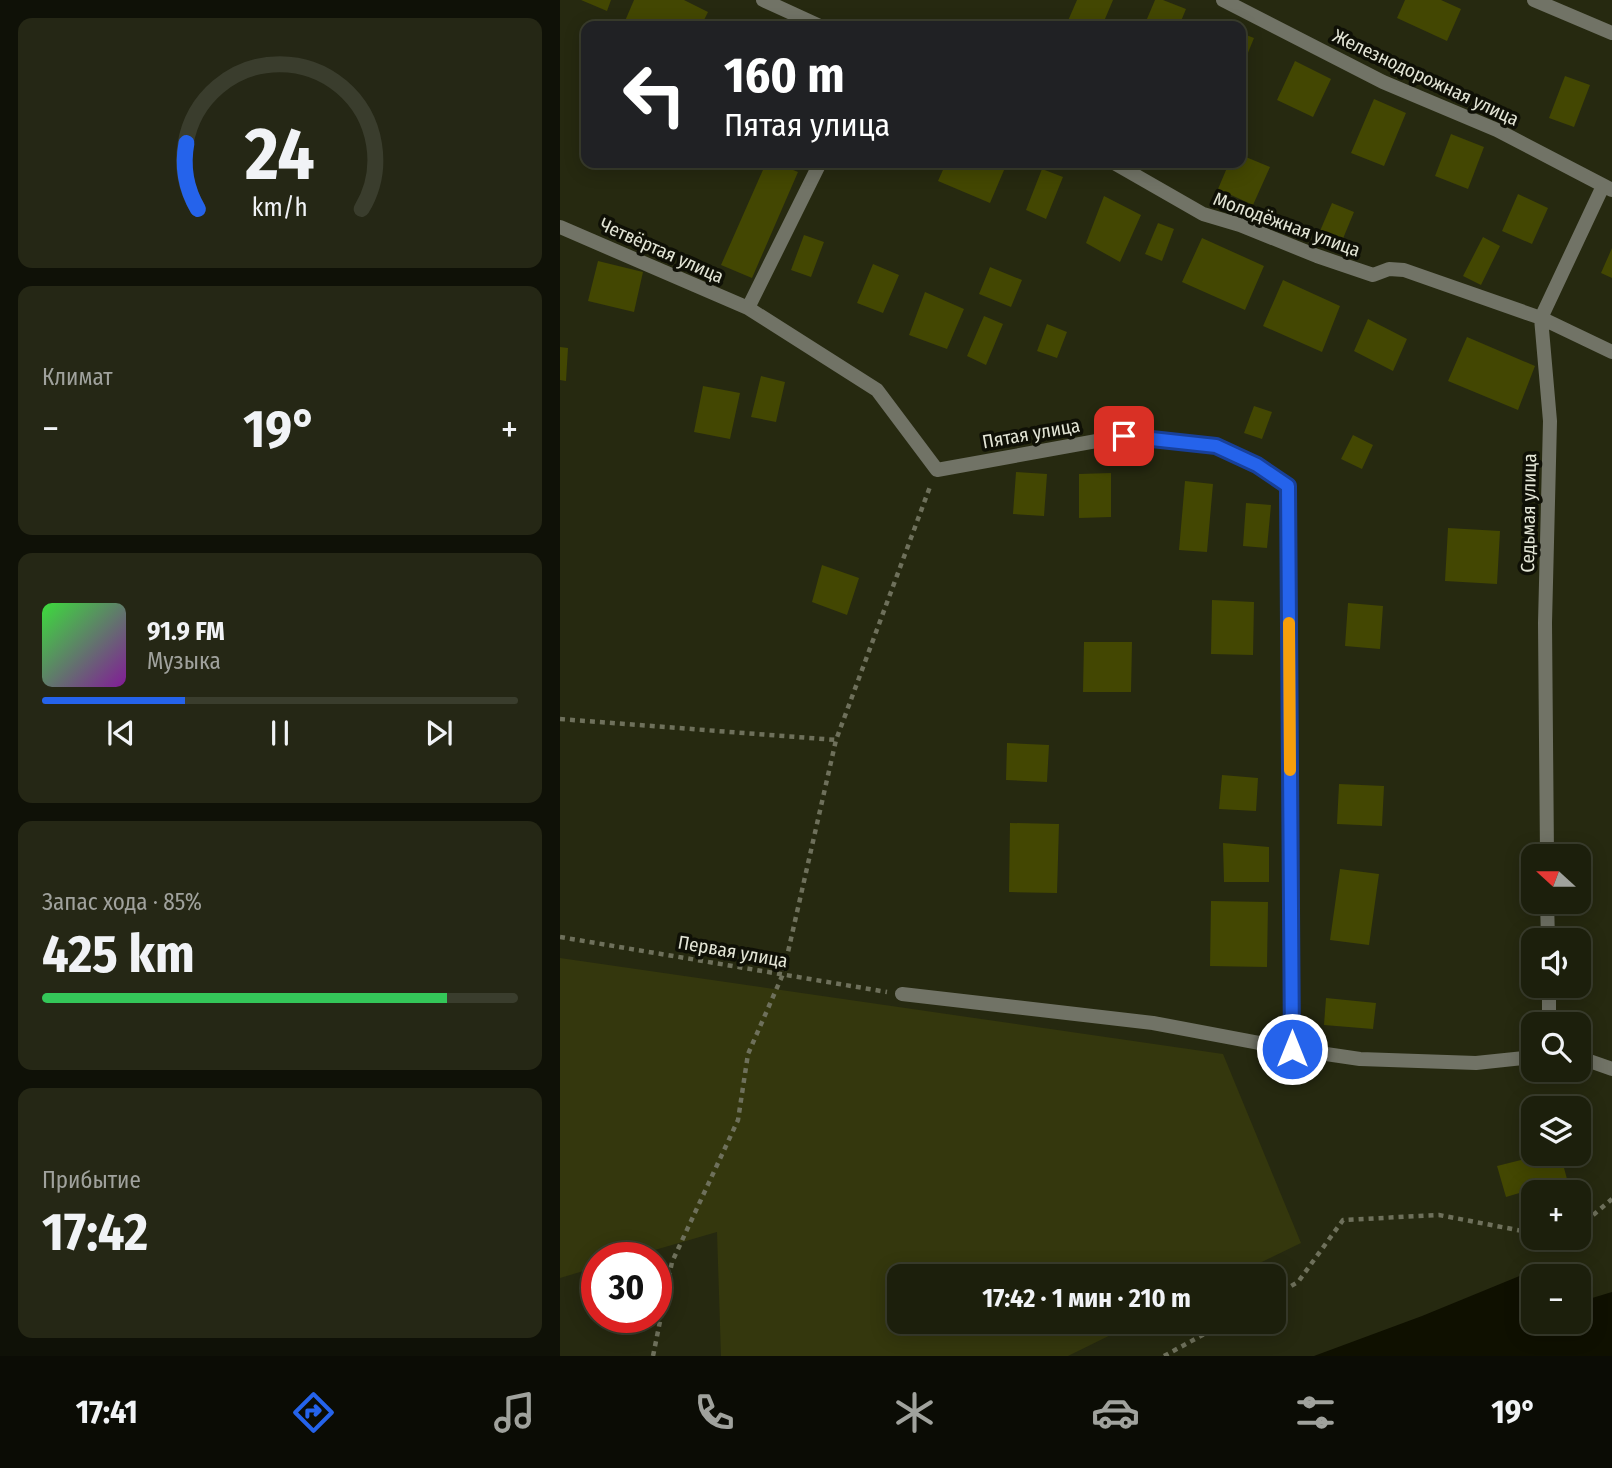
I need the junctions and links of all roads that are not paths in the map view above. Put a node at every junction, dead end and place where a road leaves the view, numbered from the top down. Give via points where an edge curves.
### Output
1 (764, 0) edge
2 (1223, 0) edge
3 (1534, 0) edge
4 (809, 21) edge
5 (1612, 33) edge
6 (818, 168) edge
7 (1123, 168) edge
8 (1607, 188) edge
9 (560, 226) edge
10 (748, 308) junction
11 (1541, 318) junction
12 (1612, 352) edge
13 (937, 470) joint
14 (1547, 844) edge
15 (902, 994) road end
16 (1292, 1049) junction
17 (1521, 1058) edge
18 (1591, 1062) edge
19 (1612, 1069) edge

1 - 4 street
2 - 8 street, Железнодорожная улица via 1384,82 1497,130
3 - 5 street
6 - 10 street
7 - 11 street, Молодёжная улица via 1203,214 1317,256 1373,275 1404,270
8 - 11 street
9 - 10 street, Четвёртая улица
10 - 13 street, Четвёртая улица via 877,390
11 - 12 street, Молодёжная улица
11 - 14 street, Седьмая улица via 1550,421 1545,623
13 - 16 street, Пятая улица via 1124,436 1216,446 1288,486
15 - 16 street via 1153,1023
16 - 17 street via 1360,1059 1476,1063
18 - 19 street

